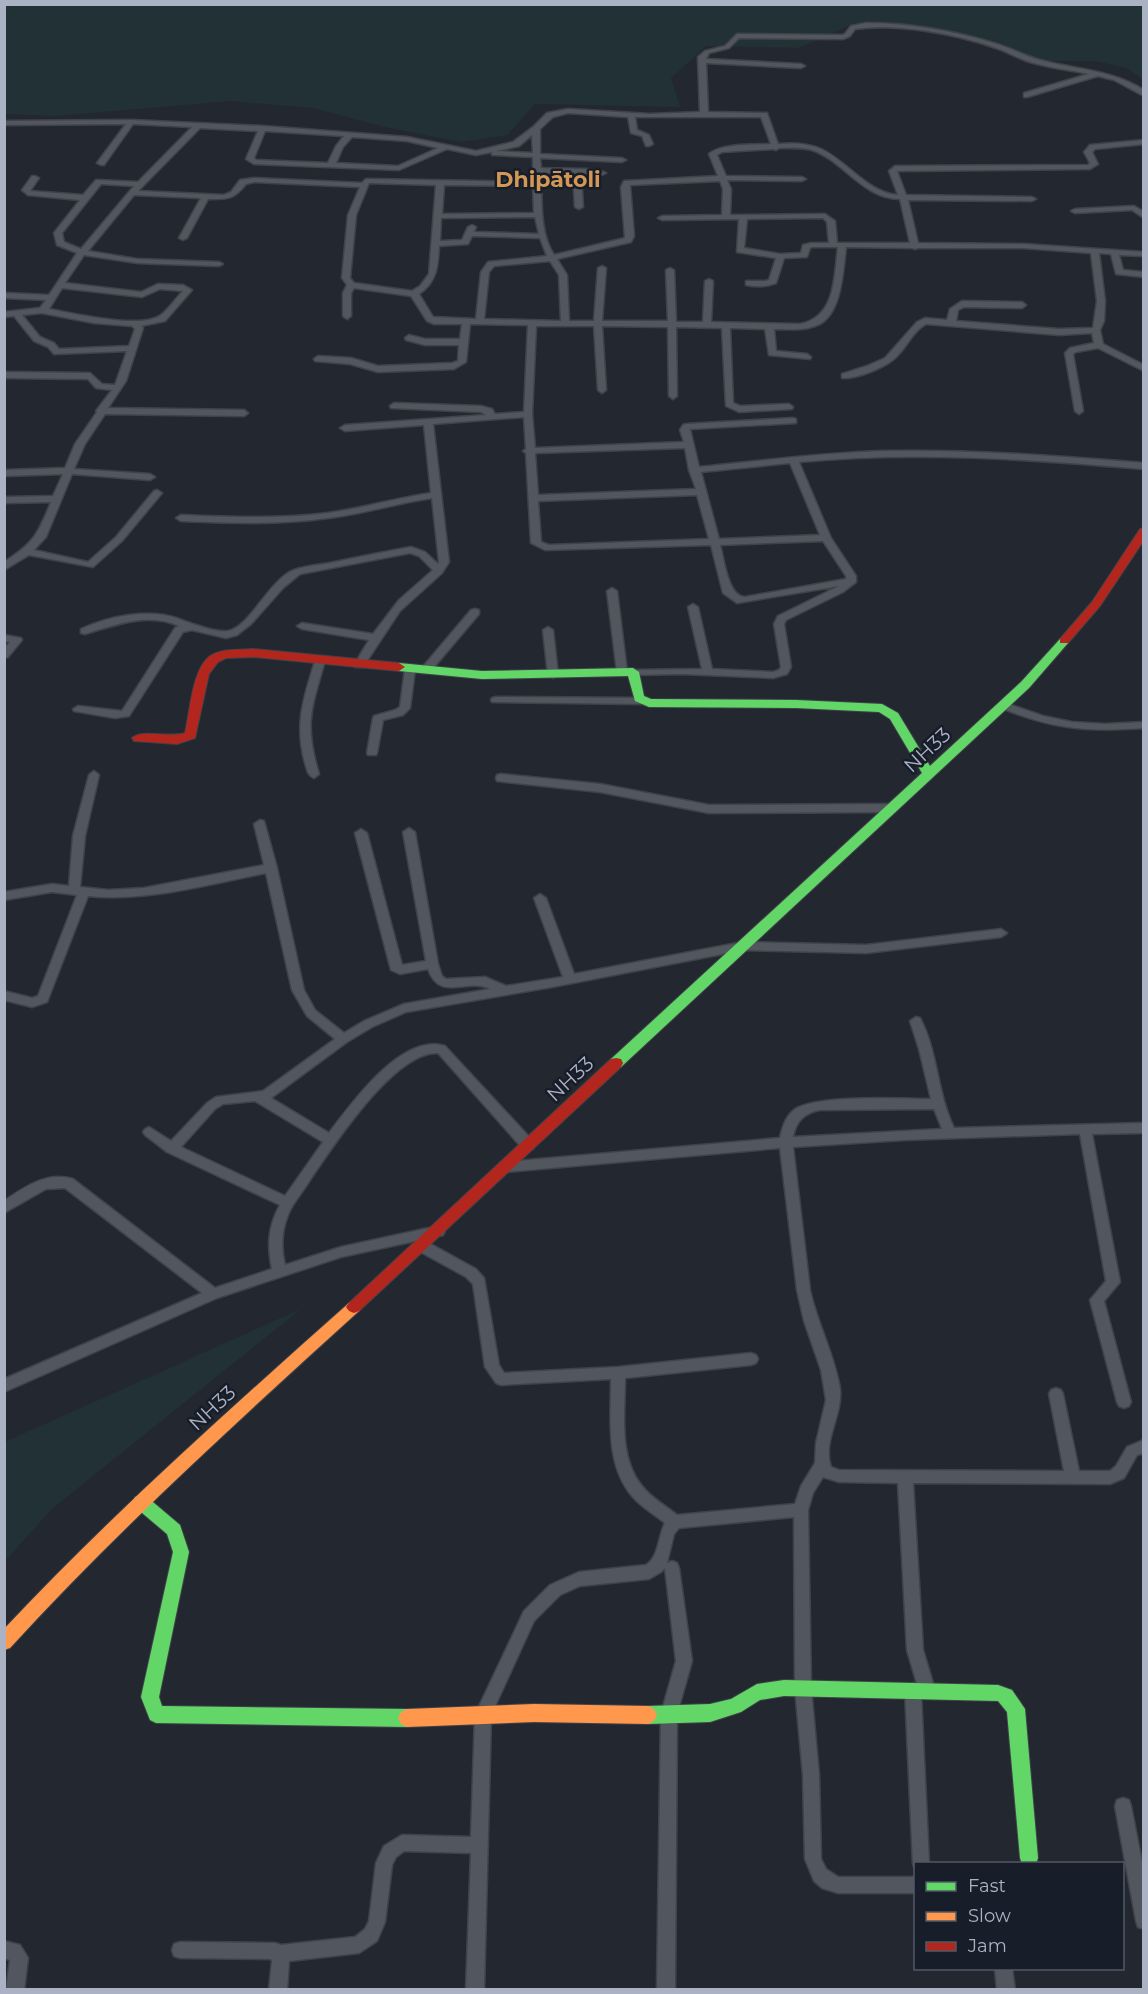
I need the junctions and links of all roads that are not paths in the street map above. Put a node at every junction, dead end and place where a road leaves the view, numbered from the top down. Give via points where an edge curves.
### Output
1 (702, 61) junction
2 (801, 66) dead end
3 (1100, 72) junction
4 (1028, 94) dead end
5 (1143, 94) edge
6 (704, 114) junction
7 (631, 115) junction
8 (131, 122) junction
9 (4, 123) edge
10 (196, 128) junction
11 (263, 128) junction
12 (536, 129) junction
13 (350, 134) junction
14 (1143, 142) edge
15 (649, 144) dead end
16 (444, 148) junction
17 (776, 148) junction
18 (489, 152) junction
19 (536, 155) junction
20 (622, 160) dead end
21 (101, 163) dead end
22 (331, 165) junction
23 (371, 167) junction
24 (536, 170) junction
25 (577, 171) junction
26 (602, 173) dead end
27 (35, 178) dead end
28 (724, 179) junction
29 (802, 179) dead end
30 (366, 183) junction
31 (140, 184) junction
32 (440, 184) junction
33 (536, 184) junction
34 (133, 193) junction
35 (206, 196) junction
36 (85, 198) junction
37 (903, 198) junction
38 (1032, 199) dead end
39 (579, 207) dead end
40 (1074, 211) dead end
41 (1142, 211) edge
42 (538, 215) junction
43 (438, 216) junction
44 (474, 217) junction
45 (726, 217) junction
46 (743, 217) junction
47 (662, 218) dead end
48 (471, 234) junction
49 (542, 236) junction
50 (183, 238) dead end
51 (436, 244) junction
52 (838, 245) junction
53 (915, 247) junction
54 (1095, 252) junction
55 (84, 253) junction
56 (1115, 253) junction
57 (1143, 254) edge
58 (779, 256) junction
59 (553, 258) junction
60 (219, 264) dead end
61 (602, 268) dead end
62 (670, 270) dead end
63 (1143, 275) edge
64 (710, 281) dead end
65 (749, 283) dead end
66 (60, 285) junction
67 (351, 285) junction
68 (414, 294) junction
69 (4, 295) edge
70 (51, 298) junction
71 (1022, 304) dead end
72 (42, 310) junction
73 (16, 313) junction
74 (4, 315) edge
75 (346, 316) dead end
76 (466, 322) junction
77 (480, 322) junction
78 (532, 323) junction
79 (565, 323) junction
80 (598, 323) junction
81 (951, 323) junction
82 (136, 324) junction
83 (672, 324) junction
84 (707, 324) junction
85 (726, 324) junction
86 (769, 326) junction
87 (1096, 330) junction
88 (409, 338) dead end
89 (464, 342) junction
90 (1099, 345) junction
91 (132, 348) junction
92 (807, 357) dead end
93 (318, 359) dead end
94 (1143, 369) edge
95 (4, 375) edge
96 (845, 376) dead end
97 (117, 388) junction
98 (602, 390) dead end
99 (673, 396) dead end
100 (394, 406) dead end
101 (789, 407) dead end
102 (100, 411) junction
103 (1079, 411) dead end
104 (244, 413) dead end
105 (528, 414) junction
106 (491, 416) junction
107 (428, 421) junction
108 (793, 421) dead end
109 (345, 428) dead end
110 (688, 445) junction
111 (528, 451) junction
112 (794, 461) junction
113 (1143, 466) edge
114 (694, 470) junction
115 (68, 471) junction
116 (4, 473) edge
117 (150, 477) dead end
118 (700, 492) junction
119 (157, 493) dead end
120 (435, 495) junction
121 (532, 498) junction
122 (56, 499) junction
123 (4, 500) edge
124 (181, 518) dead end
125 (1143, 531) edge
126 (826, 538) junction
127 (714, 542) junction
128 (27, 552) junction
129 (4, 556) edge
130 (16, 559) junction
131 (4, 567) edge
132 (439, 571) junction
133 (851, 582) junction
134 (612, 591) dead end
135 (693, 607) dead end
136 (475, 612) dead end
137 (186, 626) junction
138 (302, 626) dead end
139 (548, 630) dead end
140 (84, 631) dead end
141 (4, 638) edge
142 (376, 638) junction
143 (4, 655) edge
144 (320, 661) junction
145 (359, 665) junction
146 (410, 669) junction
147 (425, 670) junction
148 (628, 672) junction
149 (708, 672) junction
150 (553, 675) junction
151 (496, 700) dead end
152 (643, 701) junction
153 (1003, 705) junction
154 (78, 710) dead end
155 (1143, 725) edge
156 (138, 738) dead end
157 (372, 753) dead end
158 (314, 774) dead end
159 (929, 774) junction
160 (94, 775) dead end
161 (501, 778) dead end
162 (893, 808) junction
163 (260, 824) dead end
164 (409, 832) dead end
165 (361, 833) dead end
166 (271, 868) junction
167 (79, 890) junction
168 (4, 896) edge
169 (540, 898) dead end
170 (1001, 933) dead end
171 (743, 945) junction
172 (432, 964) junction
173 (570, 980) junction
174 (504, 991) junction
175 (4, 995) edge
176 (916, 1021) dead end
177 (343, 1039) junction
178 (256, 1096) junction
179 (938, 1104) junction
180 (1143, 1128) edge
181 (1085, 1129) junction
182 (149, 1132) dead end
183 (951, 1134) junction
184 (331, 1141) junction
185 (786, 1141) junction
186 (528, 1145) junction
187 (172, 1148) junction
188 (505, 1167) junction
189 (288, 1203) junction
190 (4, 1208) edge
191 (439, 1230) junction
192 (422, 1246) junction
193 (279, 1270) junction
194 (213, 1294) junction
195 (751, 1359) dead end
196 (618, 1373) junction
197 (4, 1386) edge
198 (1056, 1394) dead end
199 (1124, 1402) dead end
200 (1143, 1446) edge
201 (822, 1465) junction
202 (905, 1478) junction
203 (1073, 1478) junction
204 (141, 1502) junction
205 (801, 1510) junction
206 (675, 1522) junction
207 (672, 1568) dead end
208 (4, 1642) edge
209 (803, 1688) junction
210 (920, 1690) junction
211 (669, 1714) junction
212 (483, 1715) junction
213 (1123, 1806) dead end
214 (480, 1845) junction
215 (1029, 1858) dead end
216 (921, 1862) edge
217 (914, 1885) edge
218 (1143, 1921) edge
219 (4, 1949) edge
220 (180, 1950) dead end
221 (279, 1954) junction
222 (1003, 1970) edge
223 (15, 1989) edge
224 (278, 1989) edge
225 (475, 1989) edge
226 (666, 1989) edge
227 (1006, 1989) edge

1 - 2 street
1 - 3 street via 706,52 727,47 742,35 843,37 856,26 875,26 977,40 1031,60
1 - 6 street
3 - 4 street
3 - 5 street
6 - 7 street
6 - 17 street via 764,115
7 - 12 street via 558,112
7 - 15 street via 634,131 645,135
8 - 9 street
8 - 10 street
8 - 21 street
10 - 11 street
10 - 31 street
11 - 13 street
11 - 22 street via 251,161
12 - 18 street via 516,144
12 - 19 street
13 - 16 street via 406,139
13 - 22 street
14 - 37 street via 1093,147 1088,152 1094,164 1090,167 898,167 893,171
16 - 18 street
16 - 23 street via 406,167
17 - 28 street via 714,152
17 - 37 street via 814,148 847,167 877,193
18 - 19 street
19 - 20 street
19 - 24 street
22 - 23 street
23 - 30 street
24 - 25 street
24 - 33 street
25 - 26 street
25 - 39 street
27 - 36 street via 26,190 28,193
28 - 29 street
28 - 45 street
28 - 59 street via 627,183 628,240
30 - 32 street
30 - 35 street via 254,180 239,184 231,196
30 - 67 street via 351,225 346,278
31 - 34 street
31 - 36 street via 102,182
32 - 33 street
32 - 43 street
33 - 42 street
34 - 35 street
34 - 55 street
35 - 50 street
36 - 55 street via 57,237 67,247
37 - 38 street
37 - 53 street
40 - 41 street
42 - 44 street
42 - 49 street
43 - 44 street
43 - 51 street
44 - 48 street
45 - 46 street
45 - 47 street
46 - 52 street via 828,217
46 - 58 street via 740,250
48 - 49 street
48 - 51 street via 465,243
49 - 59 street
51 - 68 street via 433,274
52 - 53 street
52 - 58 street via 811,245 804,255
52 - 86 street via 837,290 819,321 807,326
53 - 54 street via 1023,246
54 - 56 street
54 - 87 street via 1100,290
55 - 60 street via 108,258
55 - 66 street
56 - 57 street
56 - 63 street via 1119,272
58 - 65 street via 773,281
59 - 77 street via 501,261 486,267
59 - 79 street via 563,275
61 - 80 street
62 - 83 street
64 - 84 street
66 - 70 street
66 - 82 street via 142,295 158,286 188,290 162,319
67 - 68 street
67 - 75 street
68 - 76 street via 429,320
69 - 70 street
70 - 72 street
71 - 81 street via 962,304 954,309
72 - 73 street
72 - 82 street
73 - 74 street
73 - 91 street via 37,339 57,352
76 - 77 street
76 - 89 street
77 - 78 street
78 - 79 street
78 - 105 street
79 - 80 street
80 - 83 street
80 - 98 street
81 - 87 street via 1059,333
81 - 96 street via 920,323 893,356
82 - 91 street via 139,328
83 - 84 street
83 - 99 street
84 - 85 street
85 - 86 street
85 - 101 street via 729,404 739,409
86 - 92 street via 772,353
87 - 90 street
88 - 89 street
89 - 93 street via 462,362 454,366 378,369 351,361
90 - 94 street
90 - 103 street via 1069,353
91 - 97 street
95 - 97 street via 90,376 99,386
97 - 102 street
100 - 106 street via 481,409
102 - 104 street
102 - 115 street
105 - 106 street
105 - 111 street
106 - 107 street
107 - 109 street
107 - 120 street
108 - 110 street via 691,426 685,430
110 - 111 street
110 - 114 street
111 - 121 street
112 - 113 street via 878,454 978,453
112 - 114 street
112 - 126 street
114 - 118 street
115 - 116 street
115 - 117 street
115 - 122 street
118 - 121 street
118 - 127 street
119 - 128 street via 119,539 90,565
120 - 124 street via 283,520
120 - 132 street via 444,551
121 - 127 street via 535,539 540,547
122 - 123 street
122 - 128 street via 40,537
125 - 153 street, NH33 via 1096,604 1052,657
126 - 127 street
126 - 133 street
127 - 133 street via 728,593 737,600
128 - 130 street
129 - 130 street
130 - 131 street
132 - 137 street via 411,550 297,572 282,581 236,632 222,634
132 - 142 street via 404,601
133 - 149 street via 782,618 779,624 786,667 783,672
134 - 148 street
135 - 149 street
136 - 147 street
137 - 140 street via 170,619 121,620
137 - 154 street via 179,630 125,714
138 - 142 street
139 - 150 street
141 - 143 street via 17,642
142 - 145 street
144 - 145 street
144 - 156 street via 253,653 223,654 202,670 191,735 177,740
144 - 158 street via 302,727
145 - 146 street
146 - 147 street
146 - 157 street via 405,708 378,718
147 - 150 street
148 - 149 street
148 - 150 street
148 - 152 street
151 - 152 street
152 - 159 street via 882,708 894,716
153 - 155 street via 1056,725
153 - 159 street, NH33
159 - 162 street, NH33
160 - 167 street via 79,836
161 - 162 street via 600,788 709,809
162 - 171 street, NH33
163 - 166 street
164 - 172 street
165 - 172 street via 394,967 400,970
166 - 167 street via 144,892 108,894
166 - 177 street via 303,1002
167 - 168 street via 41,889
167 - 175 street via 43,999 32,1003
169 - 173 street
170 - 171 street via 866,949
171 - 173 street
171 - 186 street, NH33
172 - 174 street via 444,983 485,981
173 - 174 street
174 - 177 street via 404,1008
176 - 179 street via 926,1044
177 - 178 street via 275,1091
178 - 184 street
178 - 187 street via 220,1100 210,1106
179 - 183 street
179 - 185 street via 806,1108 788,1124
180 - 181 street
181 - 183 street
181 - 199 street via 1113,1282 1097,1300
182 - 187 street
183 - 185 street
184 - 186 street via 385,1075 410,1057 434,1048 445,1054
184 - 189 street
185 - 188 street
185 - 201 street via 808,1310 833,1389 834,1404
186 - 188 street, NH33
187 - 189 street
188 - 191 street, NH33
189 - 193 street via 275,1232
190 - 194 street via 43,1185 68,1183
191 - 192 street, NH33
191 - 193 street
192 - 196 street via 471,1273 479,1282 492,1367 501,1379
192 - 204 street, NH33
193 - 194 street
194 - 197 street
195 - 196 street
196 - 206 street via 620,1452 626,1475 637,1491
198 - 203 street
200 - 203 street via 1132,1451 1125,1469 1117,1476
201 - 202 street via 839,1476
201 - 205 street via 806,1491
202 - 203 street
202 - 210 street
204 - 208 street, NH33 via 58,1582
204 - 212 street via 174,1530 181,1551 150,1697 156,1714 388,1718
205 - 206 street
205 - 209 street
206 - 212 street via 665,1533 663,1558 657,1568 579,1579 542,1600 529,1616
207 - 211 street via 684,1661
209 - 210 street
209 - 211 street via 767,1689 722,1711
209 - 217 street via 813,1860 820,1875 838,1885
210 - 215 street via 998,1693 1016,1709
210 - 216 street
211 - 212 street
211 - 226 street
212 - 214 street
213 - 218 street
214 - 221 street via 402,1843 394,1847 384,1864 374,1934 359,1945
214 - 225 street
219 - 223 street via 14,1951 19,1958
220 - 221 street via 268,1950
221 - 224 street
222 - 227 street

